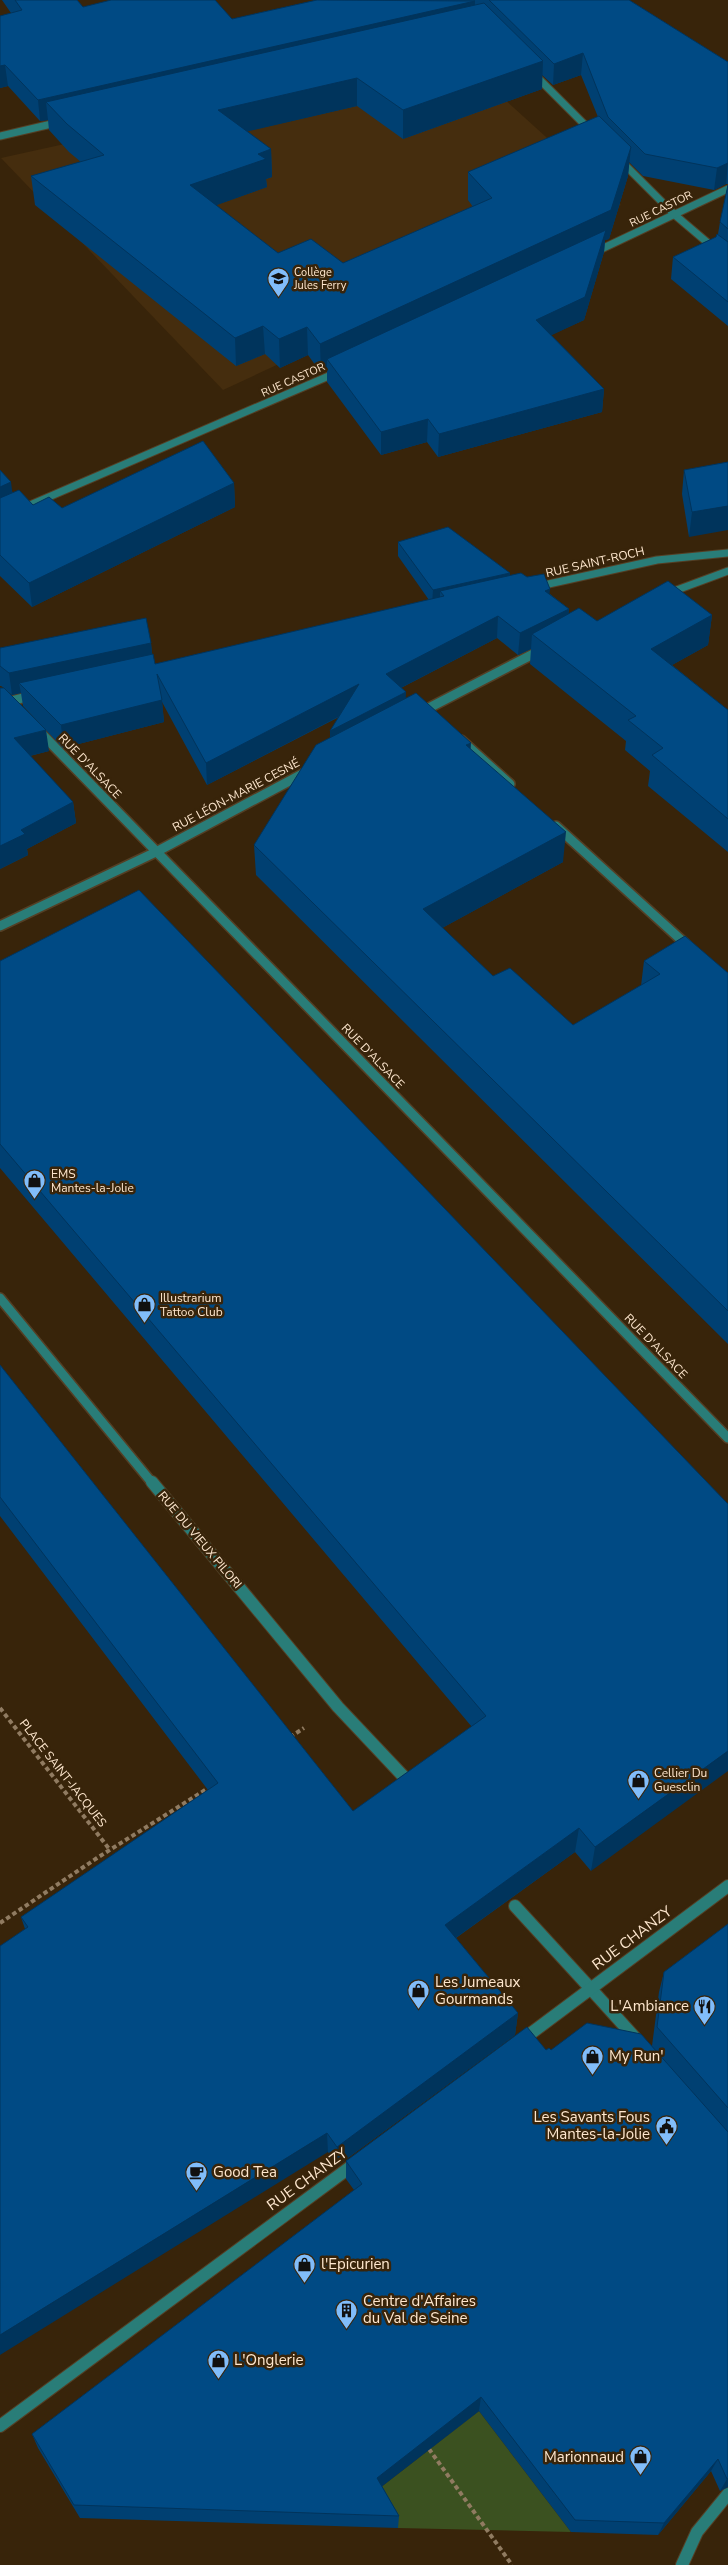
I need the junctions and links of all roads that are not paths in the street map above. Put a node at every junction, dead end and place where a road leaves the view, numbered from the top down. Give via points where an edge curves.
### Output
1 (527, 67) edge
2 (67, 120) edge
3 (0, 136) edge
4 (597, 137) edge
5 (611, 151) edge
6 (728, 189) edge
7 (675, 215) junction
8 (583, 258) edge
9 (728, 260) edge
10 (349, 367) edge
11 (0, 518) edge
12 (728, 553) edge
13 (728, 571) edge
14 (530, 588) edge
15 (655, 598) edge
16 (546, 647) edge
17 (0, 692) edge
18 (45, 693) edge
19 (4, 702) edge
20 (15, 708) edge
21 (427, 709) junction
22 (435, 716) edge
23 (410, 718) edge
24 (29, 721) edge
25 (457, 736) edge
26 (314, 768) edge
27 (515, 789) edge
28 (552, 822) edge
29 (156, 852) junction
30 (0, 926) edge
31 (699, 956) edge
32 (0, 1298) edge
33 (728, 1438) edge
34 (405, 1778) edge
35 (728, 1886) edge
36 (515, 1906) edge
37 (591, 1989) junction
38 (512, 2048) edge
39 (649, 2053) edge
40 (368, 2154) edge
41 (0, 2426) edge
42 (728, 2494) edge
43 (682, 2565) edge

1 - 4 street
2 - 3 street
5 - 7 street
6 - 7 street, RUE CASTOR
7 - 8 street, RUE CASTOR
7 - 9 street
10 - 11 street, RUE CASTOR
12 - 14 street, RUE SAINT-ROCH via 657,560
13 - 15 street via 691,582
16 - 21 street
17 - 19 street
18 - 19 street
19 - 20 street
21 - 22 street
21 - 23 street
24 - 29 street, RUE D'ALSACE
25 - 27 street
26 - 29 street, RUE LÉON-MARIE CESNÉ
28 - 31 street
29 - 30 street, RUE LÉON-MARIE CESNÉ
29 - 33 street, RUE D'ALSACE
32 - 34 street, RUE DU VIEUX PILORI via 338,1707
35 - 37 street, RUE CHANZY
36 - 37 street
37 - 38 street, RUE CHANZY
37 - 39 street
40 - 41 street, RUE CHANZY
42 - 43 street via 697,2532

